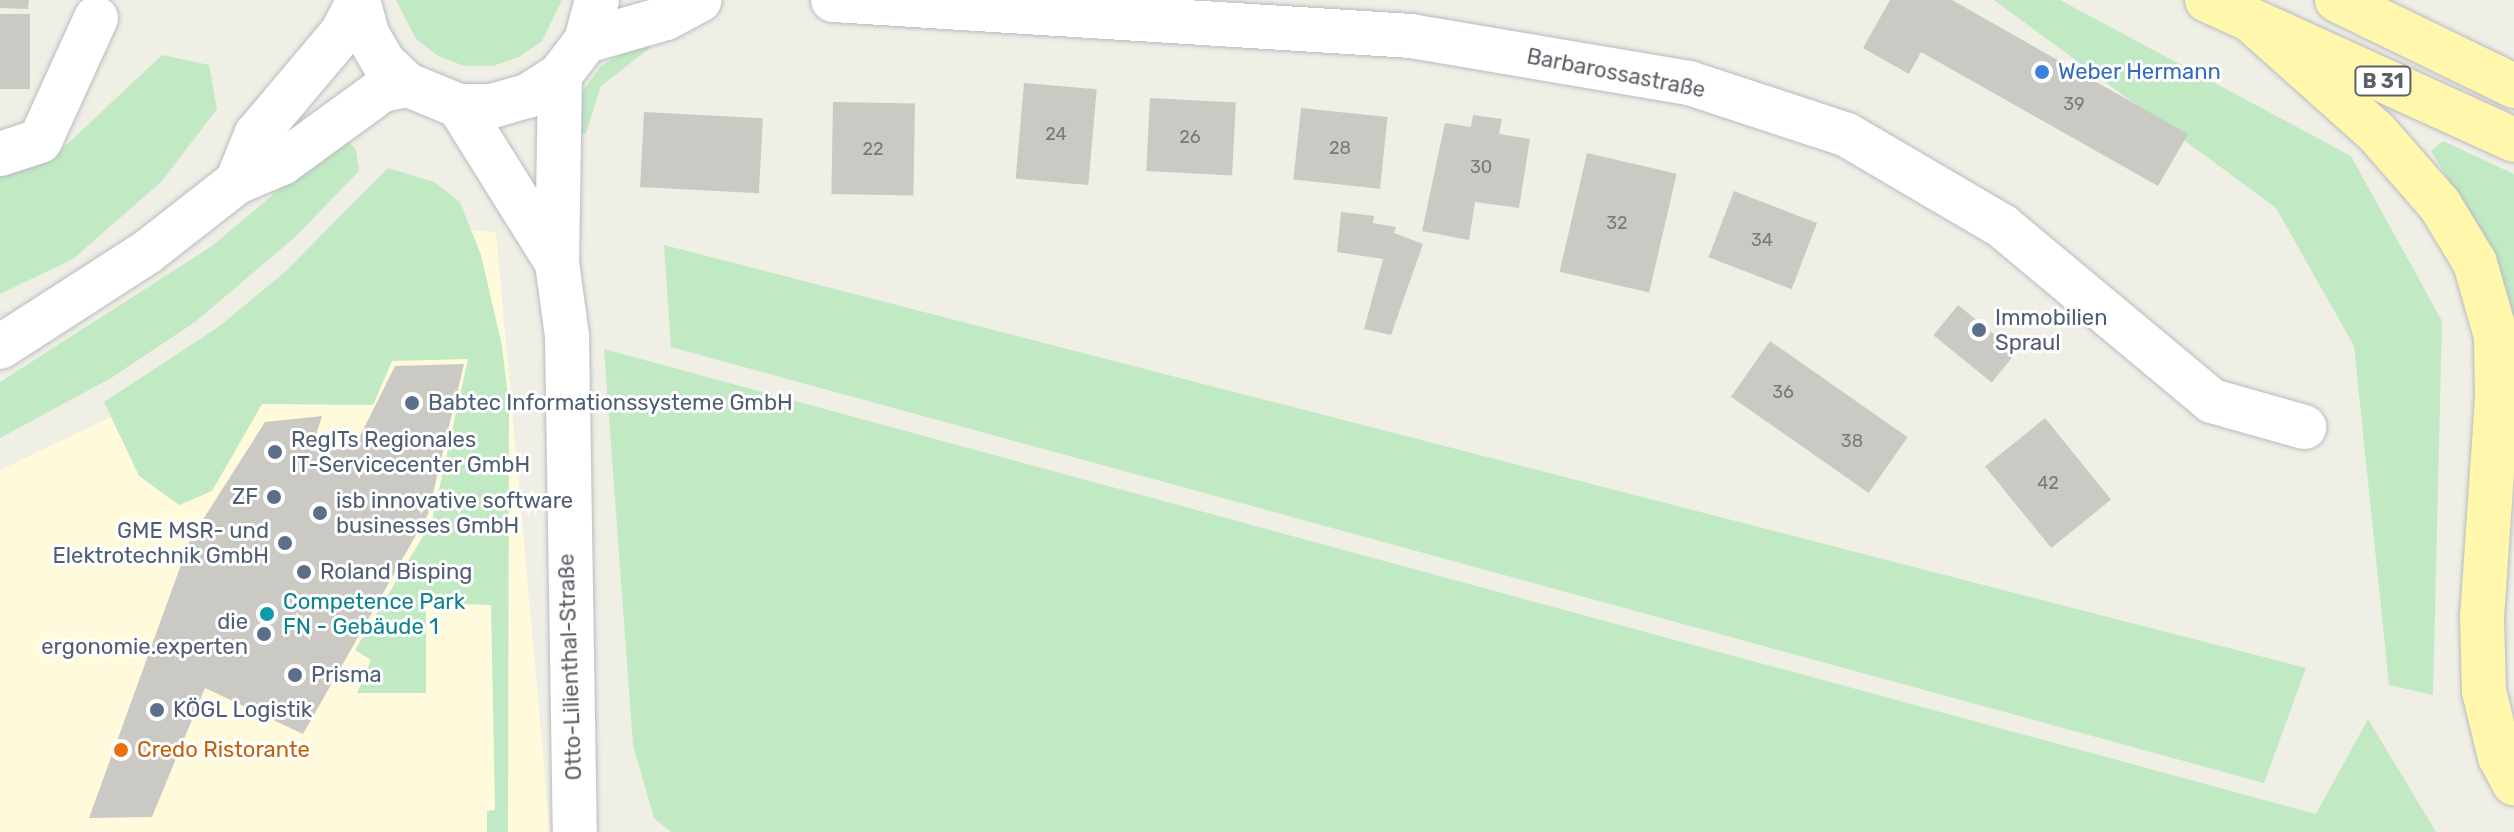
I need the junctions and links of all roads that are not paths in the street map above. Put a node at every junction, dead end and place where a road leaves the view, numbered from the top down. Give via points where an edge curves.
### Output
1 (700, 0) edge
2 (833, 0) edge
3 (2207, 0) edge
4 (2337, 0) edge
5 (358, 1) edge
6 (96, 18) dead end
7 (591, 20) edge
8 (2253, 22) junction
9 (560, 75) junction
10 (408, 85) junction
11 (2514, 86) edge
12 (459, 106) junction
13 (2514, 140) edge
14 (0, 154) edge
15 (237, 182) junction
16 (557, 263) junction
17 (0, 347) edge
18 (2304, 427) dead end
19 (2514, 525) edge
20 (2487, 562) junction
21 (2514, 783) edge
22 (575, 832) edge

1 - 7 street via 666,18
2 - 18 street, Barbarossastraße via 1411,36 1689,83 1847,135 2002,226 2212,401
3 - 8 main road, B 31
4 - 11 main road, B 31
5 - 10 street via 373,43
5 - 15 street via 342,33 256,135
6 - 14 street via 40,141
7 - 9 street
8 - 13 main road, B 31
8 - 20 main road via 2377,133 2440,205 2475,263 2496,336
9 - 12 street via 528,96 492,106
9 - 16 street, Otto-Lilienthal-Straße
10 - 12 street
10 - 15 street via 382,90 282,163
12 - 16 street, Otto-Lilienthal-Straße
15 - 17 street via 146,253
16 - 22 street, Otto-Lilienthal-Straße via 567,336
19 - 20 main road
20 - 21 main road via 2484,691 2500,757

